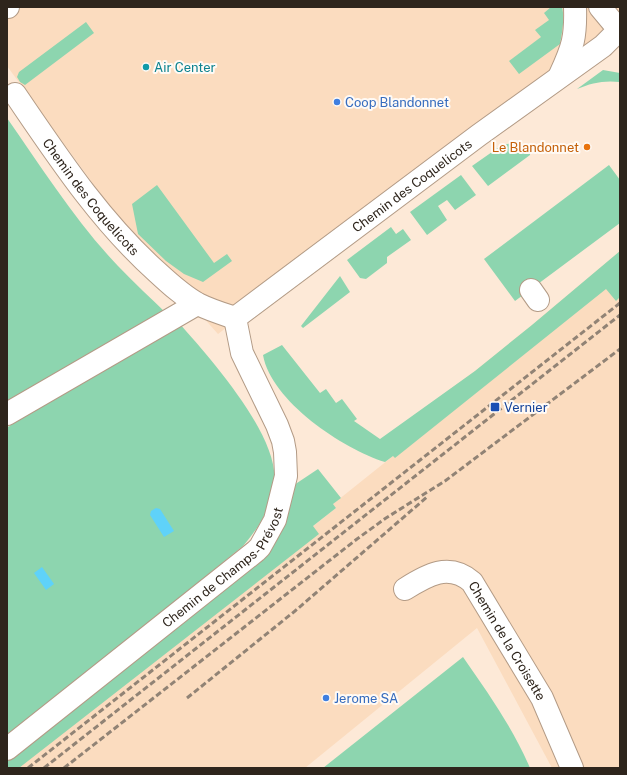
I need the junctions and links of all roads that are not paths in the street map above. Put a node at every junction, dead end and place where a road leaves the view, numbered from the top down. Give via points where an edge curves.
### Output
1 (574, 7) edge
2 (600, 7) edge
3 (620, 30) edge
4 (559, 76) junction
5 (15, 94) dead end
6 (197, 304) junction
7 (235, 318) junction
8 (7, 414) edge
9 (405, 589) dead end
10 (7, 749) edge
11 (572, 768) edge

1 - 4 street via 575,37
2 - 3 street
3 - 4 street, Chemin des Coquelicots via 603,46
4 - 7 street, Chemin des Coquelicots
5 - 6 street, Chemin des Coquelicots via 65,168 124,239 170,284
6 - 7 street, Chemin des Coquelicots
6 - 8 street
7 - 10 street, Chemin de Champs-Prévost via 242,353 283,440 286,476 275,520 256,551
9 - 11 street, Chemin de la Croisette via 427,576 449,571 459,572 472,582 542,698

